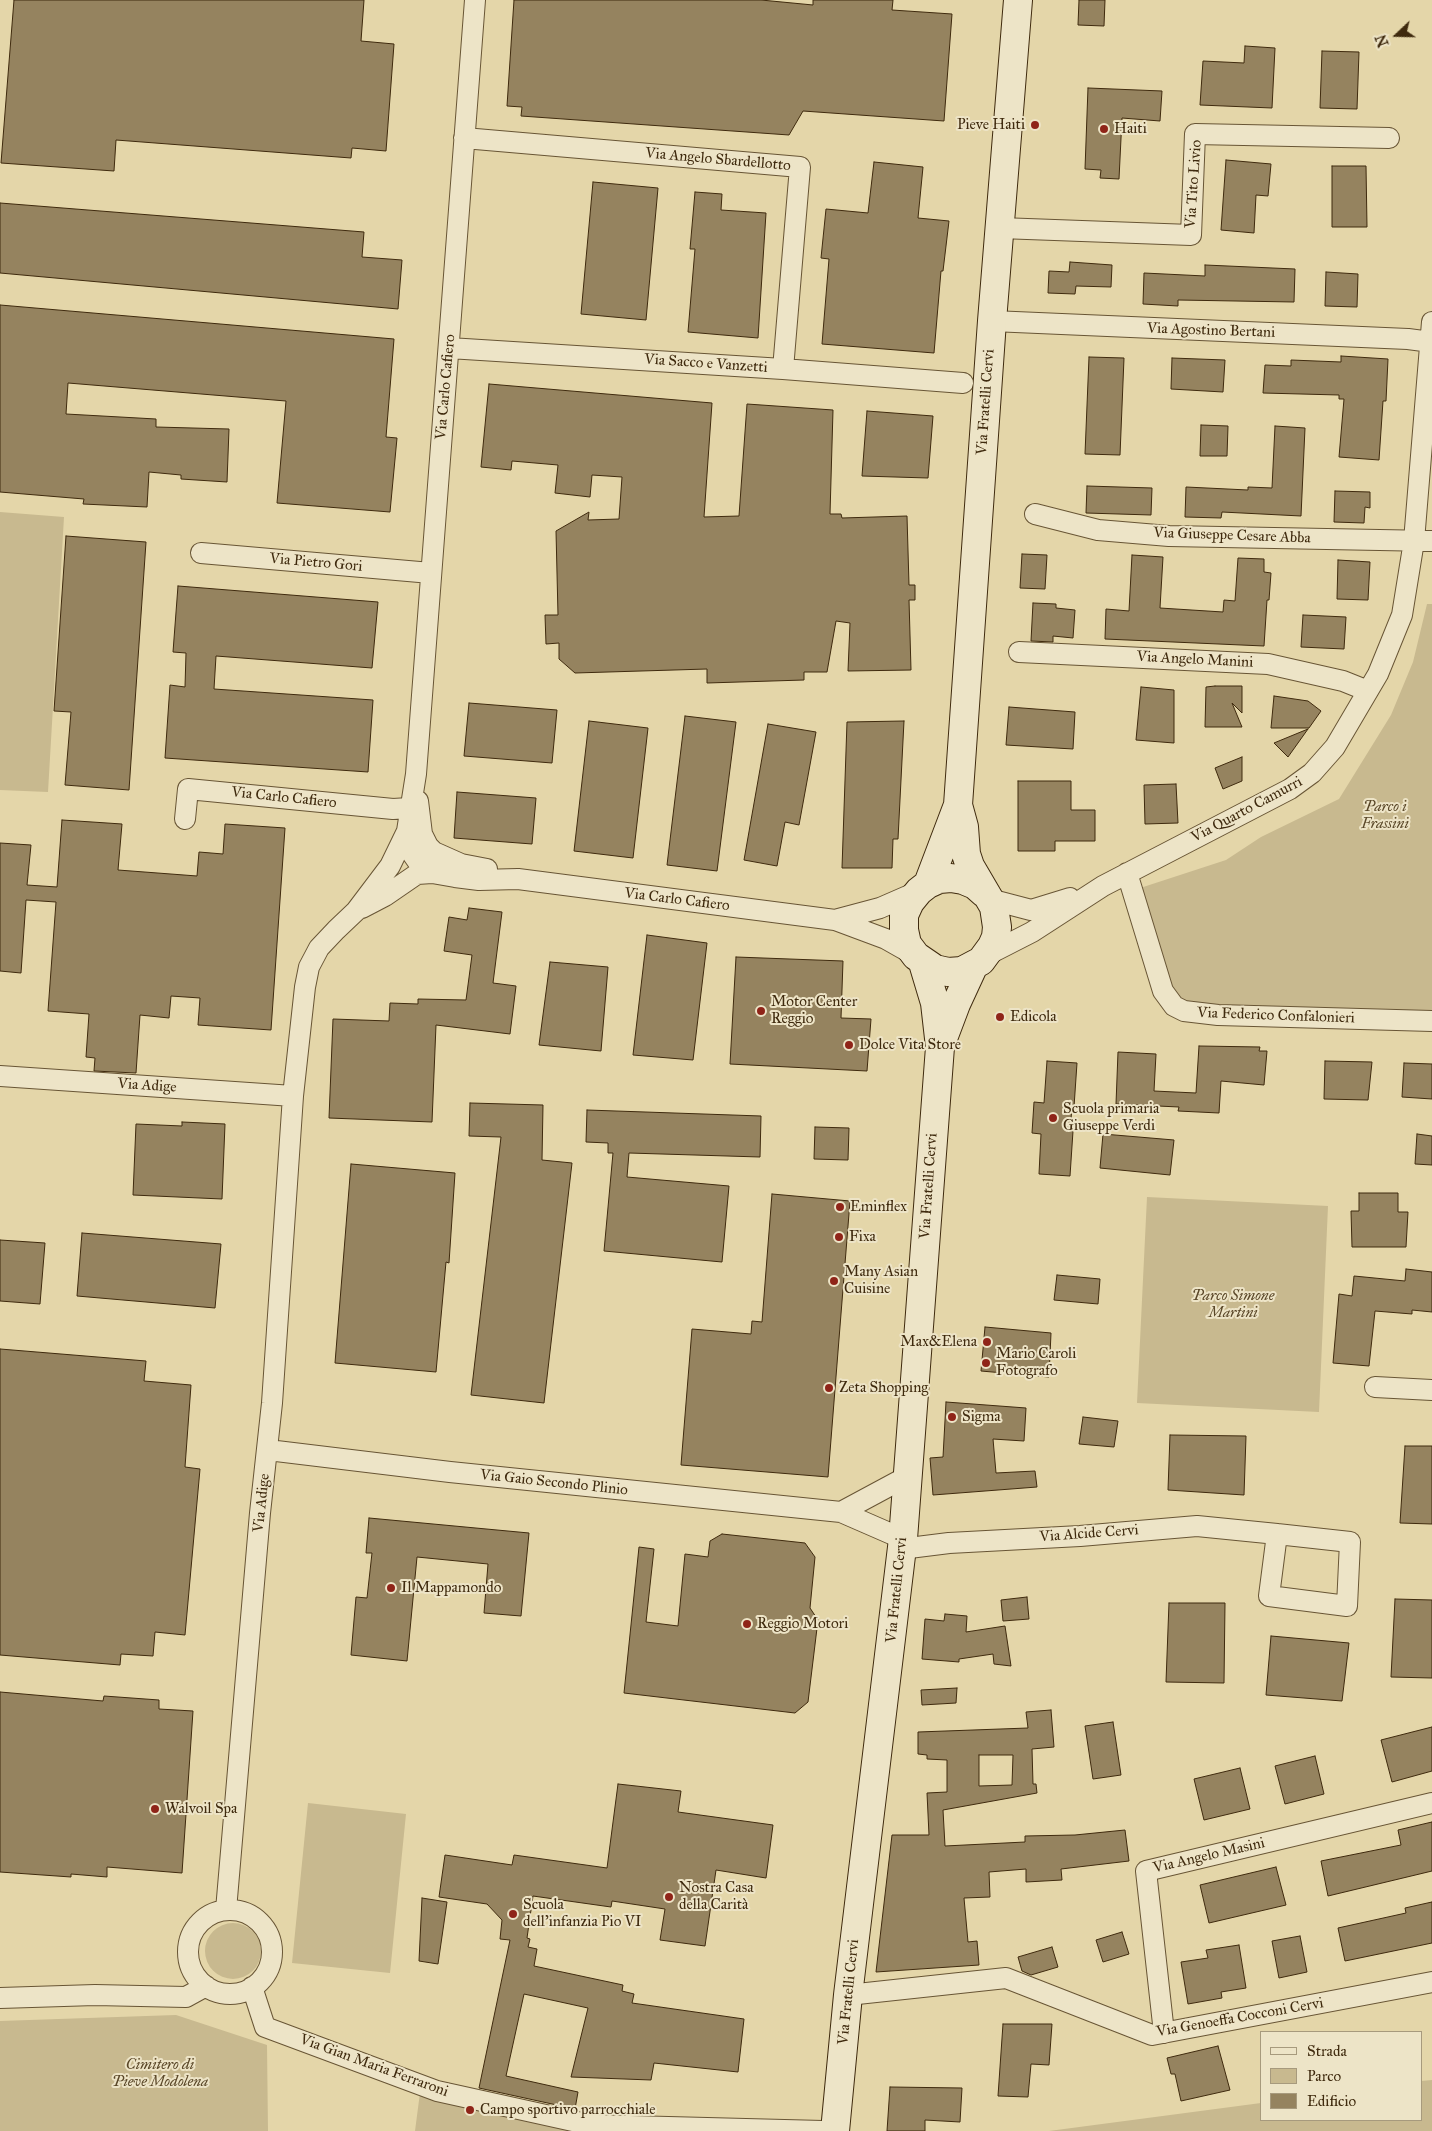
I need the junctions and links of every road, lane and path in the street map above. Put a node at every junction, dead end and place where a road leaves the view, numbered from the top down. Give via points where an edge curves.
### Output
1 (475, 0) edge
2 (1018, 0) edge
3 (464, 138) junction
4 (1389, 138) dead end
5 (1000, 228) junction
6 (992, 321) junction
7 (1432, 322) edge
8 (1431, 342) junction
9 (449, 348) junction
10 (1431, 366) edge
11 (783, 369) junction
12 (963, 383) dead end
13 (1035, 514) dead end
14 (1423, 541) edge
15 (201, 553) dead end
16 (431, 573) junction
17 (1019, 652) dead end
18 (1368, 691) junction
19 (416, 774) junction
20 (958, 805) junction
21 (409, 808) junction
22 (184, 819) dead end
23 (407, 831) junction
24 (432, 873) junction
25 (1127, 873) junction
26 (518, 879) junction
27 (1103, 886) junction
28 (923, 887) junction
29 (987, 896) junction
30 (356, 911) junction
31 (835, 920) junction
32 (919, 960) junction
33 (980, 960) junction
34 (1432, 1021) edge
35 (940, 1047) junction
36 (0, 1076) edge
37 (293, 1096) junction
38 (1375, 1387) dead end
39 (1432, 1390) edge
40 (268, 1450) junction
41 (908, 1476) junction
42 (841, 1512) junction
43 (1278, 1534) junction
44 (902, 1544) junction
45 (1432, 1803) edge
46 (226, 1910) junction
47 (1432, 1982) edge
48 (206, 1986) junction
49 (252, 1987) junction
50 (848, 1995) junction
51 (0, 1998) edge
52 (1164, 2033) junction
53 (823, 2131) edge
54 (835, 2131) edge

1 - 3 street, Via Carlo Cafiero
2 - 5 main road, Via Fratelli Cervi
3 - 9 street, Via Carlo Cafiero
3 - 11 street, Via Angelo Sbardellotto via 800,167
4 - 5 street, Via Tito Livio via 1195,134 1191,235
5 - 6 main road, Via Fratelli Cervi
6 - 8 street, Via Agostino Bertani
6 - 20 main road, Via Fratelli Cervi
7 - 8 street, Via Quarto Camurri
8 - 10 street, Via Quarto Camurri
9 - 11 street, Via Sacco e Vanzetti
9 - 16 street, Via Carlo Cafiero
10 - 14 street, Via Quarto Camurri
11 - 12 street, Via Sacco e Vanzetti
13 - 14 street, Via Giuseppe Cesare Abba via 1098,530 1169,536
14 - 18 street, Via Quarto Camurri via 1402,615 1387,655
15 - 16 street, Via Pietro Gori
16 - 19 street, Via Carlo Cafiero
17 - 18 street, Via Angelo Manini via 1268,664 1343,681
18 - 25 street, Via Quarto Camurri via 1335,747 1312,773 1290,789
19 - 21 street, Via Carlo Cafiero
19 - 26 street, Via Carlo Cafiero via 422,834 428,846 442,857
20 - 28 main road, Via Fratelli Cervi
20 - 29 main road, Via Fratelli Cervi via 966,854
21 - 22 street, Via Carlo Cafiero via 188,789
21 - 23 street, Via Carlo Cafiero
23 - 24 street, Via Carlo Cafiero via 408,846 413,855
23 - 30 street, Via Adige via 390,866
24 - 26 street, Via Carlo Cafiero via 479,880
24 - 30 street, Via Adige via 417,874
25 - 27 street, Via Quarto Camurri
25 - 34 street, Via Federico Confalonieri via 1163,991 1174,1006 1184,1011 1218,1015
26 - 31 street, Via Carlo Cafiero
27 - 29 street, Via Quarto Camurri via 1031,910
27 - 33 street, Via Quarto Camurri via 1032,932
28 - 29 main road via 951,878 975,885
28 - 31 street, Via Carlo Cafiero via 880,908
28 - 32 main road, Via Fratelli Cervi via 910,902 904,916 908,944
29 - 33 main road, Via Fratelli Cervi via 994,907 997,927 992,946
30 - 37 street, Via Adige via 320,948 309,967
31 - 32 street, Via Carlo Cafiero via 886,939
32 - 33 main road via 934,969 948,972 962,971
32 - 35 main road, Via Fratelli Cervi via 935,1003
33 - 35 main road, Via Fratelli Cervi via 956,1004
35 - 41 main road, Via Fratelli Cervi
36 - 37 street, Via Adige
37 - 40 street, Via Adige
38 - 39 street
40 - 42 street, Via Gaio Secondo Plinio
40 - 46 street, Via Adige
41 - 42 street
41 - 44 main road, Via Fratelli Cervi
42 - 44 street, Via Gaio Secondo Plinio
43 - 43 street, Via Alcide Cervi via 1350,1542 1347,1606 1269,1596
43 - 44 street, Via Alcide Cervi via 1197,1526 1080,1536
44 - 50 main road, Via Fratelli Cervi
45 - 52 street, Via Angelo Masini via 1146,1871
46 - 48 street via 203,1920 194,1929 190,1940 190,1965
46 - 49 street via 250,1915 260,1923 271,1944 268,1969
47 - 52 street, Via Genoeffa Cocconi Cervi
48 - 49 street via 229,1994
48 - 51 street via 186,1997
49 - 53 street, Via Gian Maria Ferraroni via 265,2027 437,2091 591,2125
50 - 52 street, Via Genoeffa Cocconi Cervi via 1006,1978 1152,2035
50 - 54 main road, Via Fratelli Cervi

